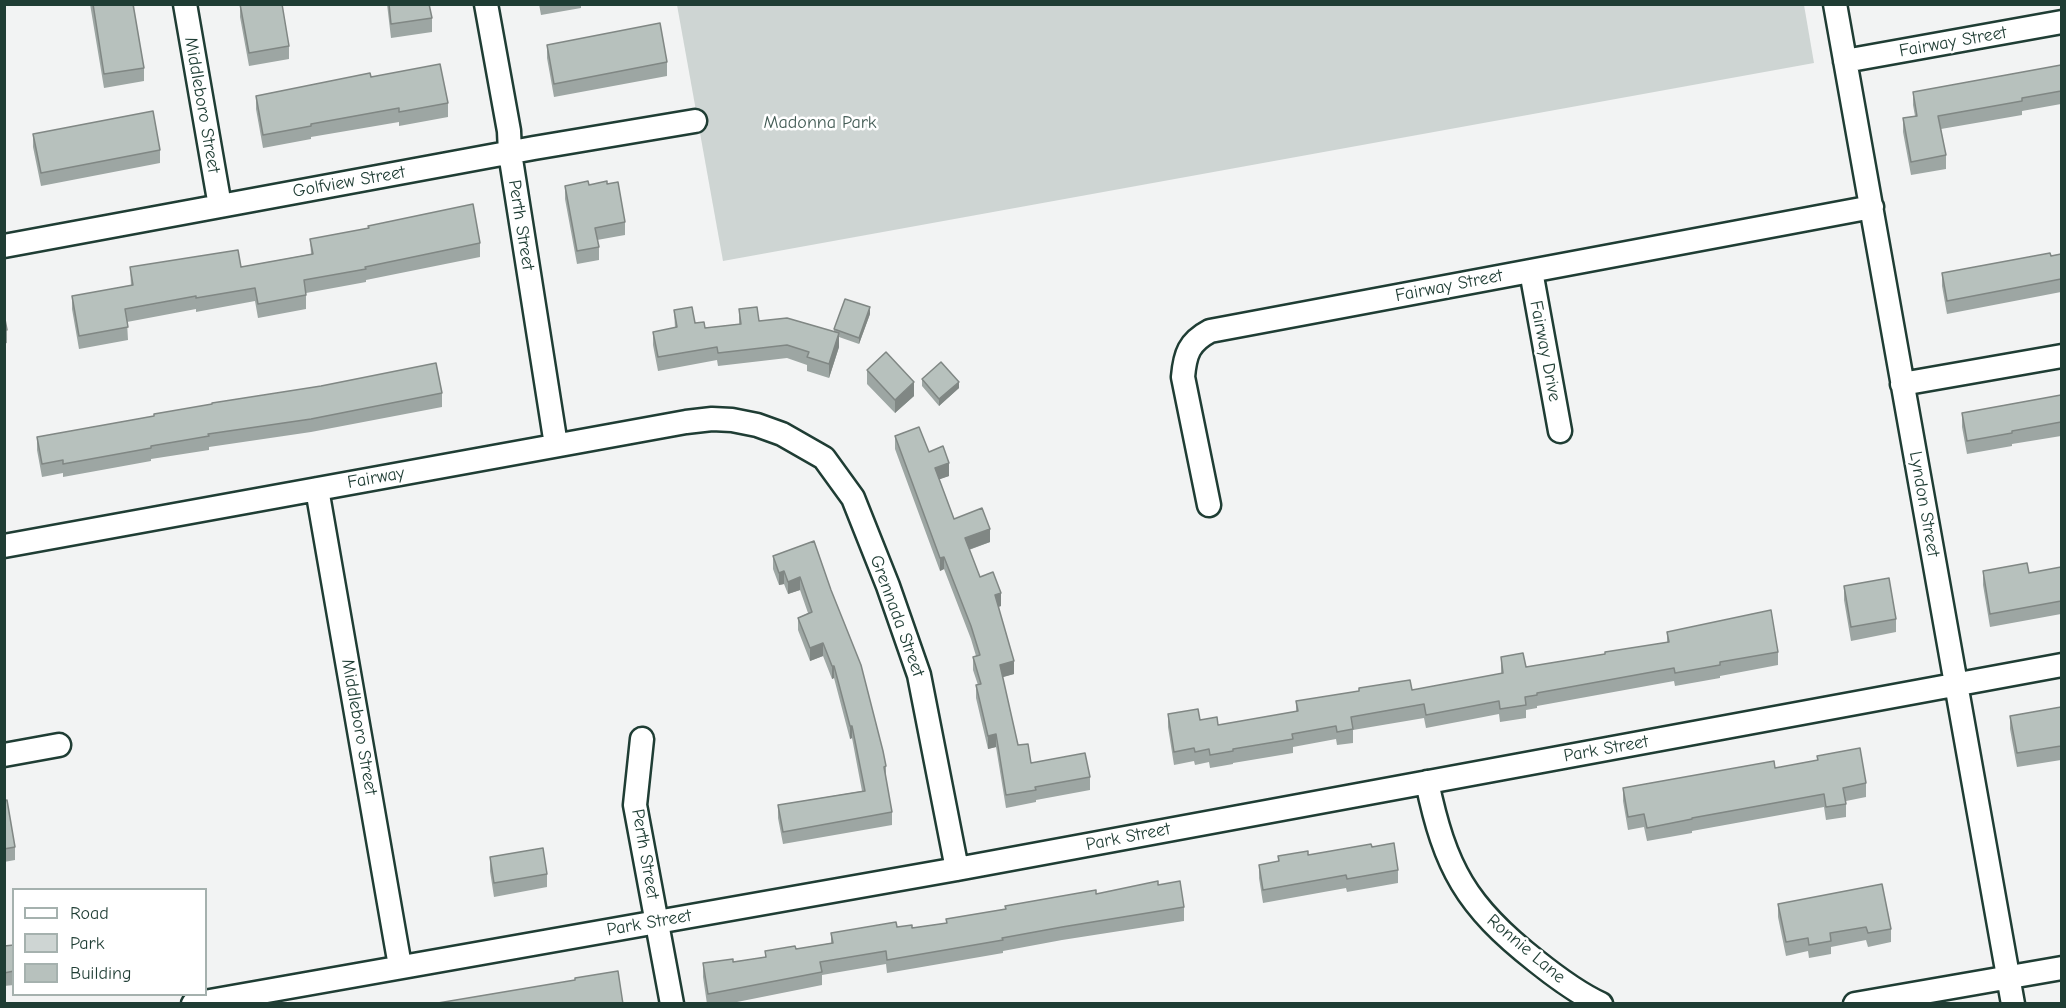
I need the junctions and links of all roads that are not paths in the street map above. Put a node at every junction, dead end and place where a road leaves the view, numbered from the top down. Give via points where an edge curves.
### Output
1 (185, 4) edge
2 (486, 4) edge
3 (1836, 4) edge
4 (2061, 22) edge
5 (1845, 61) junction
6 (695, 122) dead end
7 (510, 153) junction
8 (220, 206) junction
9 (1872, 207) junction
10 (4, 246) edge
11 (1531, 271) junction
12 (2061, 356) edge
13 (1902, 384) junction
14 (747, 423) joint
15 (1560, 431) dead end
16 (556, 445) junction
17 (317, 489) junction
18 (1209, 505) dead end
19 (4, 546) edge
20 (2061, 665) edge
21 (1957, 684) junction
22 (642, 739) dead end
23 (59, 745) dead end
24 (4, 755) edge
25 (1427, 782) junction
26 (957, 869) junction
27 (657, 922) junction
28 (400, 966) junction
29 (2061, 968) edge
30 (2008, 977) junction
31 (193, 1004) edge
32 (672, 1004) edge
33 (1601, 1004) edge
34 (1855, 1004) edge
35 (2013, 1004) edge

1 - 8 street, Middleboro Street
2 - 7 street, Perth Street
3 - 5 street, Lyndon Street
4 - 5 street, Fairway Street
5 - 9 street, Lyndon Street
6 - 7 street, Golfview Street
7 - 8 street, Golfview Street
7 - 16 street, Perth Street
8 - 10 street, Golfview Street
9 - 11 street, Fairway Street
9 - 13 street, Lyndon Street
11 - 15 street, Fairway Drive
11 - 18 street, Fairway Street via 1210,331 1201,336 1188,351 1184,377
12 - 13 street
13 - 21 street, Lyndon Street
14 - 16 street, Fairway via 712,419
14 - 26 street, Grennada Street via 782,434 824,458 853,498 919,675
16 - 17 street, Fairway
17 - 19 street, Fairway
17 - 28 street, Middleboro Street
20 - 21 street, Park Street
21 - 25 street, Park Street
21 - 30 street, Lyndon Street
22 - 27 street, Perth Street via 635,805
23 - 24 street
25 - 26 street, Park Street
25 - 33 street, Ronnie Lane via 1445,851 1462,886 1481,911 1507,938 1563,982
26 - 27 street, Park Street
27 - 28 street, Park Street
27 - 32 street, Perth Street
28 - 31 street, Park Street
29 - 30 street
30 - 34 street
30 - 35 street, Lyndon Street

